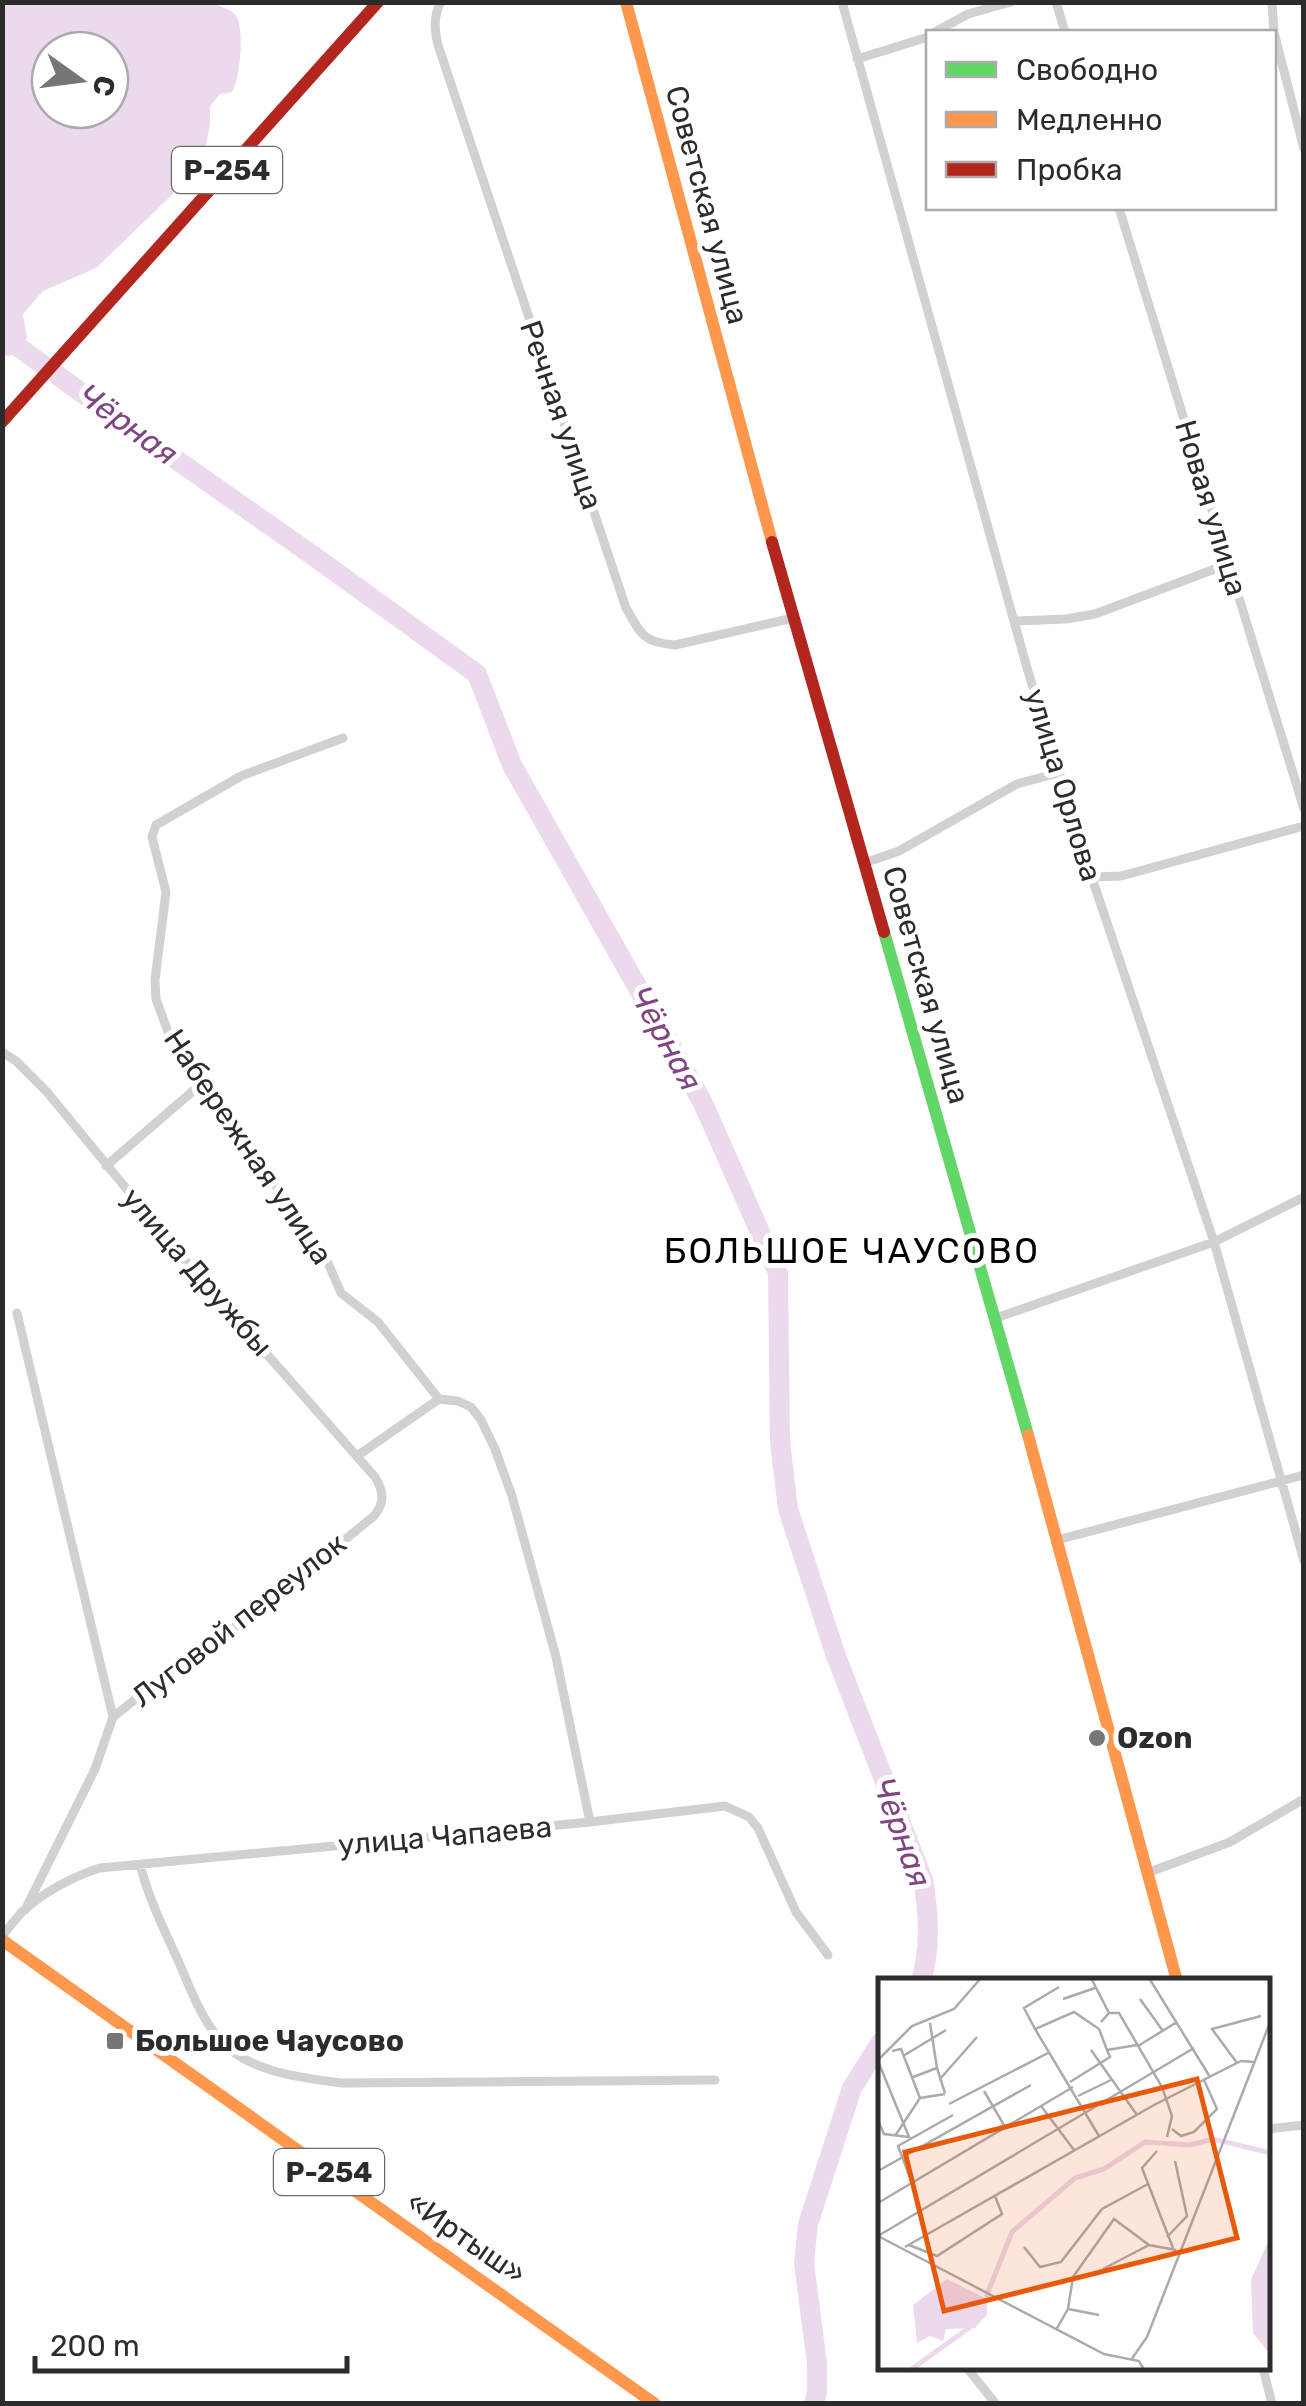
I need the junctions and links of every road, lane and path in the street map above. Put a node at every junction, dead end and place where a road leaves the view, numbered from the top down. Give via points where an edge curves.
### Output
1 (378, 2) edge
2 (442, 2) edge
3 (626, 2) edge
4 (842, 2) edge
5 (1011, 2) edge
6 (1056, 2) edge
7 (1272, 2) edge
8 (940, 30) edge
9 (1064, 30) edge
10 (1274, 30) edge
11 (926, 38) edge
12 (1276, 40) edge
13 (857, 58) junction
14 (1304, 149) edge
15 (1119, 210) edge
16 (2, 422) edge
17 (1228, 564) junction
18 (793, 618) junction
19 (1014, 622) junction
20 (343, 738) dead end
21 (1058, 773) junction
22 (1304, 809) edge
23 (1304, 826) edge
24 (864, 862) junction
25 (1092, 877) junction
26 (2, 1052) edge
27 (202, 1084) junction
28 (106, 1166) junction
29 (1304, 1197) edge
30 (1214, 1242) junction
31 (17, 1312) dead end
32 (996, 1318) junction
33 (439, 1398) junction
34 (357, 1456) junction
35 (1304, 1476) edge
36 (1282, 1480) junction
37 (383, 1498) joint
38 (1057, 1540) junction
39 (1304, 1561) edge
40 (114, 1717) junction
41 (1304, 1799) edge
42 (590, 1822) junction
43 (140, 1864) junction
44 (1146, 1873) junction
45 (24, 1910) junction
46 (2, 1938) edge
47 (828, 1955) dead end
48 (1176, 1978) edge
49 (715, 2080) dead end
50 (1304, 2125) edge
51 (1271, 2129) edge
52 (969, 2371) edge
53 (1265, 2371) edge
54 (655, 2404) edge
55 (996, 2404) edge
56 (1272, 2404) edge

1 - 16 main road, Р-254
2 - 18 street, Речная улица via 434,23 438,45 626,608 641,633 674,645
3 - 18 main road, Советская улица
4 - 13 street, улица Орлова
5 - 8 street
6 - 9 street
7 - 10 street
11 - 13 street
12 - 14 street
13 - 19 street, улица Орлова
15 - 17 street, Новая улица
17 - 19 street via 1095,614
17 - 22 street, Новая улица
18 - 24 main road, Советская улица
19 - 21 street, улица Орлова
20 - 27 street, Набережная улица via 242,776 156,825 152,837 166,892 156,999 172,1040
21 - 24 street via 1018,784 898,851
21 - 25 street, улица Орлова
23 - 25 street via 1121,876
24 - 32 main road, Советская улица
25 - 30 street, улица Орлова
26 - 28 street, улица Дружбы via 30,1074
27 - 28 street
27 - 33 street, Набережная улица via 321,1246 341,1293 378,1322
28 - 34 street, улица Дружбы
29 - 30 street
30 - 32 street
30 - 36 street, улица Орлова
31 - 40 street
32 - 38 main road, Советская улица
33 - 34 street
33 - 42 street via 472,1407 496,1449 556,1658
34 - 37 street, улица Дружбы
35 - 36 street
36 - 38 street
36 - 39 street, улица Орлова
37 - 40 street, Луговой переулок via 374,1516
38 - 44 main road, Советская улица
40 - 45 street, Луговой переулок
41 - 44 street via 1230,1842
42 - 43 street, улица Чапаева
42 - 47 street, улица Чапаева via 725,1806 750,1816 796,1912
43 - 45 street, улица Чапаева via 82,1873
43 - 49 street via 217,2037 247,2060 278,2072 342,2084
44 - 48 main road, Советская улица
45 - 46 street, улица Чапаева
46 - 54 main road, «Иртыш» / Р-254
50 - 51 street
52 - 55 street
53 - 56 street

